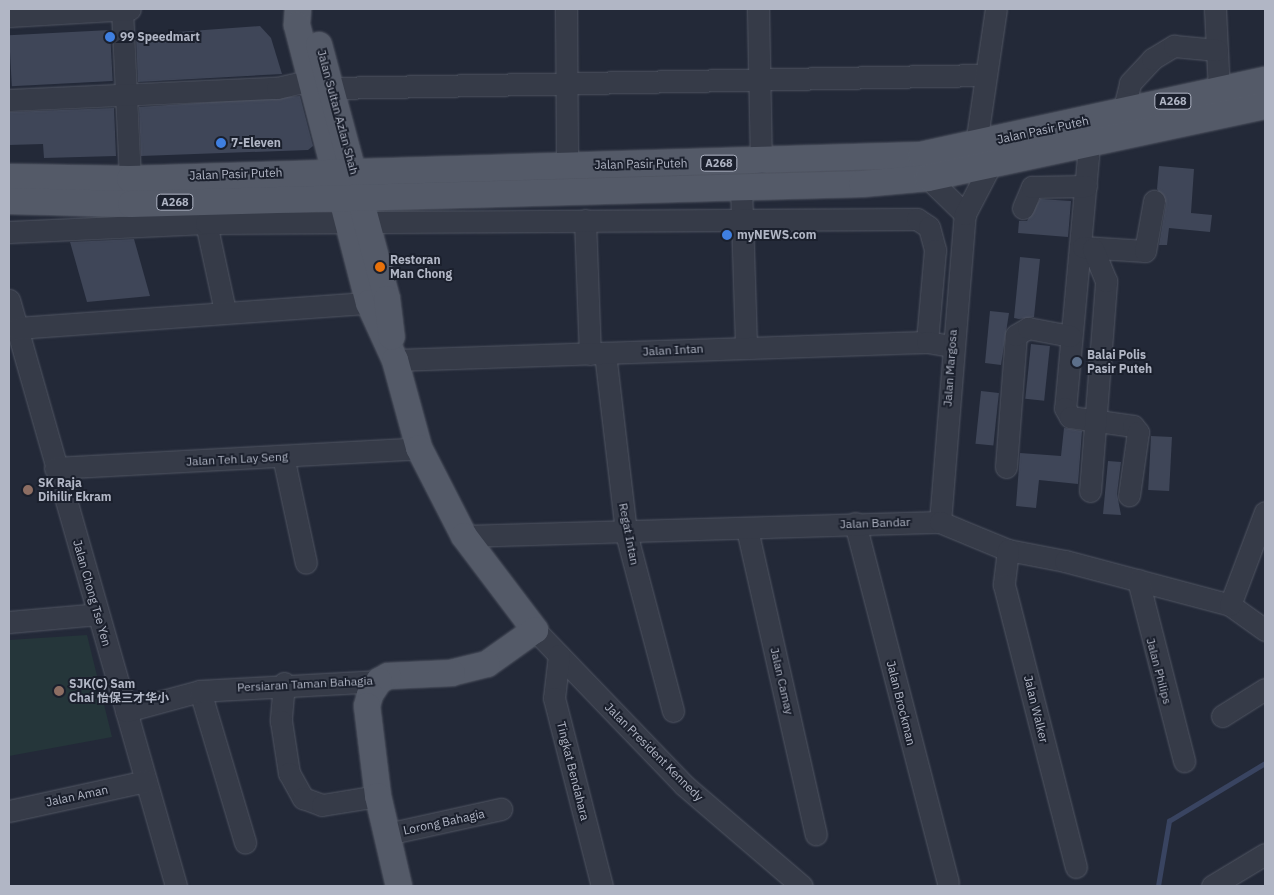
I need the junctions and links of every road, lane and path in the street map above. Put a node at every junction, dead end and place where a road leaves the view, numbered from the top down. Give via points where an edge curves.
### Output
1 (120, 9) edge
2 (299, 9) edge
3 (566, 9) edge
4 (758, 9) edge
5 (996, 9) edge
6 (1216, 9) edge
7 (16, 13) edge
8 (1217, 50) junction
9 (984, 75) junction
10 (1265, 80) edge
11 (759, 81) junction
12 (322, 84) junction
13 (567, 86) junction
14 (1219, 90) junction
15 (126, 94) junction
16 (9, 100) edge
17 (1265, 106) edge
18 (1123, 112) junction
19 (1085, 133) junction
20 (976, 144) junction
21 (761, 162) junction
22 (567, 165) junction
23 (990, 166) junction
24 (343, 169) junction
25 (9, 177) edge
26 (928, 178) junction
27 (130, 179) junction
28 (741, 186) junction
29 (1086, 186) junction
30 (350, 196) junction
31 (9, 201) edge
32 (1154, 201) dead end
33 (1023, 208) dead end
34 (965, 214) junction
35 (743, 218) junction
36 (585, 220) junction
37 (357, 221) junction
38 (206, 223) junction
39 (9, 232) edge
40 (1087, 248) junction
41 (9, 300) edge
42 (368, 303) junction
43 (225, 311) junction
44 (17, 328) junction
45 (1070, 336) junction
46 (927, 342) junction
47 (951, 346) junction
48 (746, 347) junction
49 (598, 354) junction
50 (394, 360) junction
51 (1097, 420) junction
52 (419, 448) junction
53 (283, 456) junction
54 (1006, 467) dead end
55 (55, 468) junction
56 (1090, 491) dead end
57 (1129, 495) dead end
58 (1265, 512) edge
59 (940, 522) junction
60 (855, 523) junction
61 (747, 529) junction
62 (626, 533) junction
63 (464, 536) junction
64 (1008, 550) junction
65 (306, 563) dead end
66 (1138, 580) junction
67 (1230, 605) junction
68 (98, 614) junction
69 (9, 622) edge
70 (535, 630) junction
71 (1265, 630) edge
72 (559, 655) junction
73 (379, 681) junction
74 (284, 683) junction
75 (1265, 689) edge
76 (200, 691) junction
77 (126, 711) junction
78 (673, 711) dead end
79 (1222, 716) dead end
80 (1184, 761) dead end
81 (146, 781) junction
82 (378, 796) junction
83 (501, 809) dead end
84 (9, 811) edge
85 (387, 834) junction
86 (816, 834) dead end
87 (245, 842) dead end
88 (1265, 854) edge
89 (1076, 868) dead end
90 (948, 882) dead end
91 (176, 886) edge
92 (399, 886) edge
93 (602, 886) edge
94 (802, 886) edge
95 (1212, 886) edge

1 - 7 street
1 - 15 street
2 - 12 main road, Jalan Sultan Azlan Shah via 298,25
3 - 13 street
4 - 11 street
5 - 9 street
6 - 8 street
8 - 14 street
8 - 18 street via 1174,46 1152,59 1130,83
9 - 11 street
9 - 20 street
10 - 14 main road, Jalan Pasir Puteh / A268
11 - 13 street
11 - 21 street
12 - 13 street
12 - 15 street
12 - 24 main road, Jalan Sultan Azlan Shah
13 - 22 street
14 - 18 main road, Jalan Pasir Puteh / A268
15 - 16 street
15 - 27 street
17 - 19 main road, Jalan Pasir Puteh / A268
18 - 19 main road, Jalan Pasir Puteh / A268
19 - 20 main road, Jalan Pasir Puteh / A268
19 - 23 main road, Jalan Pasir Puteh / A268
19 - 29 street
20 - 21 main road, Jalan Pasir Puteh / A268 via 921,155
21 - 22 main road, Jalan Pasir Puteh / A268
22 - 24 main road, Jalan Pasir Puteh / A268
23 - 26 main road, Jalan Pasir Puteh / A268
23 - 34 street
24 - 27 main road, Jalan Pasir Puteh / A268
24 - 30 main road, Jalan Sultan Azlan Shah
25 - 27 main road, Jalan Pasir Puteh / A268
26 - 28 main road, Jalan Pasir Puteh / A268
26 - 34 street
28 - 30 main road, Jalan Pasir Puteh / A268
28 - 35 street
29 - 33 street via 1032,187
29 - 40 street
30 - 31 main road, Jalan Pasir Puteh / A268 via 131,204
30 - 37 main road, Jalan Sultan Azlan Shah
32 - 40 street via 1145,251
34 - 47 street, Jalan Margosa
35 - 36 street
35 - 46 street via 917,219 929,227 934,250
35 - 48 street
36 - 37 street
36 - 49 street, Regat Intan
37 - 38 street
37 - 42 main road
37 - 50 main road via 387,298
38 - 39 street
38 - 43 street
40 - 45 street
40 - 51 street via 1106,281
41 - 44 street, Jalan Chong Tse Yen
42 - 43 street
42 - 50 main road
43 - 44 street
44 - 55 street, Jalan Chong Tse Yen
45 - 51 street via 1065,408 1070,417
45 - 54 street via 1028,328 1016,335
46 - 47 street, Jalan Intan
46 - 48 street, Jalan Intan
47 - 59 street, Jalan Margosa
48 - 49 street, Jalan Intan
49 - 50 street, Jalan Intan
49 - 62 street, Regat Intan
50 - 52 main road
51 - 56 street
51 - 57 street via 1133,426 1138,432
52 - 53 street, Jalan Teh Lay Seng
52 - 63 main road
53 - 55 street, Jalan Teh Lay Seng
53 - 65 street
55 - 68 street, Jalan Chong Tse Yen
58 - 67 street
59 - 60 street, Jalan Bandar
59 - 64 street, Jalan Bandar
60 - 61 street, Jalan Bandar
60 - 90 street, Jalan Brockman
61 - 62 street, Jalan Bandar
61 - 86 street, Jalan Camay
62 - 63 street, Jalan Bandar
62 - 78 street, Regat Intan
63 - 70 main road
64 - 66 street, Jalan Bandar
64 - 89 street, Jalan Walker via 1004,585
66 - 67 street, Jalan Bandar
66 - 80 street, Jalan Philips
67 - 71 street, Jalan Bandar
68 - 69 street
68 - 77 street, Jalan Chong Tse Yen
70 - 72 street, Jalan President Kennedy
70 - 73 main road, Persiaran Taman Bahagia via 487,664 452,673 388,676
72 - 93 street, Tingkat Bendahara via 554,698
72 - 94 street, Jalan President Kennedy via 684,785
73 - 74 street, Persiaran Taman Bahagia
73 - 82 main road via 367,706
74 - 76 street, Persiaran Taman Bahagia
74 - 82 street via 281,721 289,773 303,798 322,806
75 - 79 street
76 - 77 street, Persiaran Taman Bahagia
76 - 87 street
77 - 81 street, Jalan Chong Tse Yen
81 - 84 street, Jalan Aman
81 - 91 street, Jalan Chong Tse Yen
82 - 85 main road
83 - 85 street, Lorong Bahagia
85 - 92 main road
88 - 95 street

